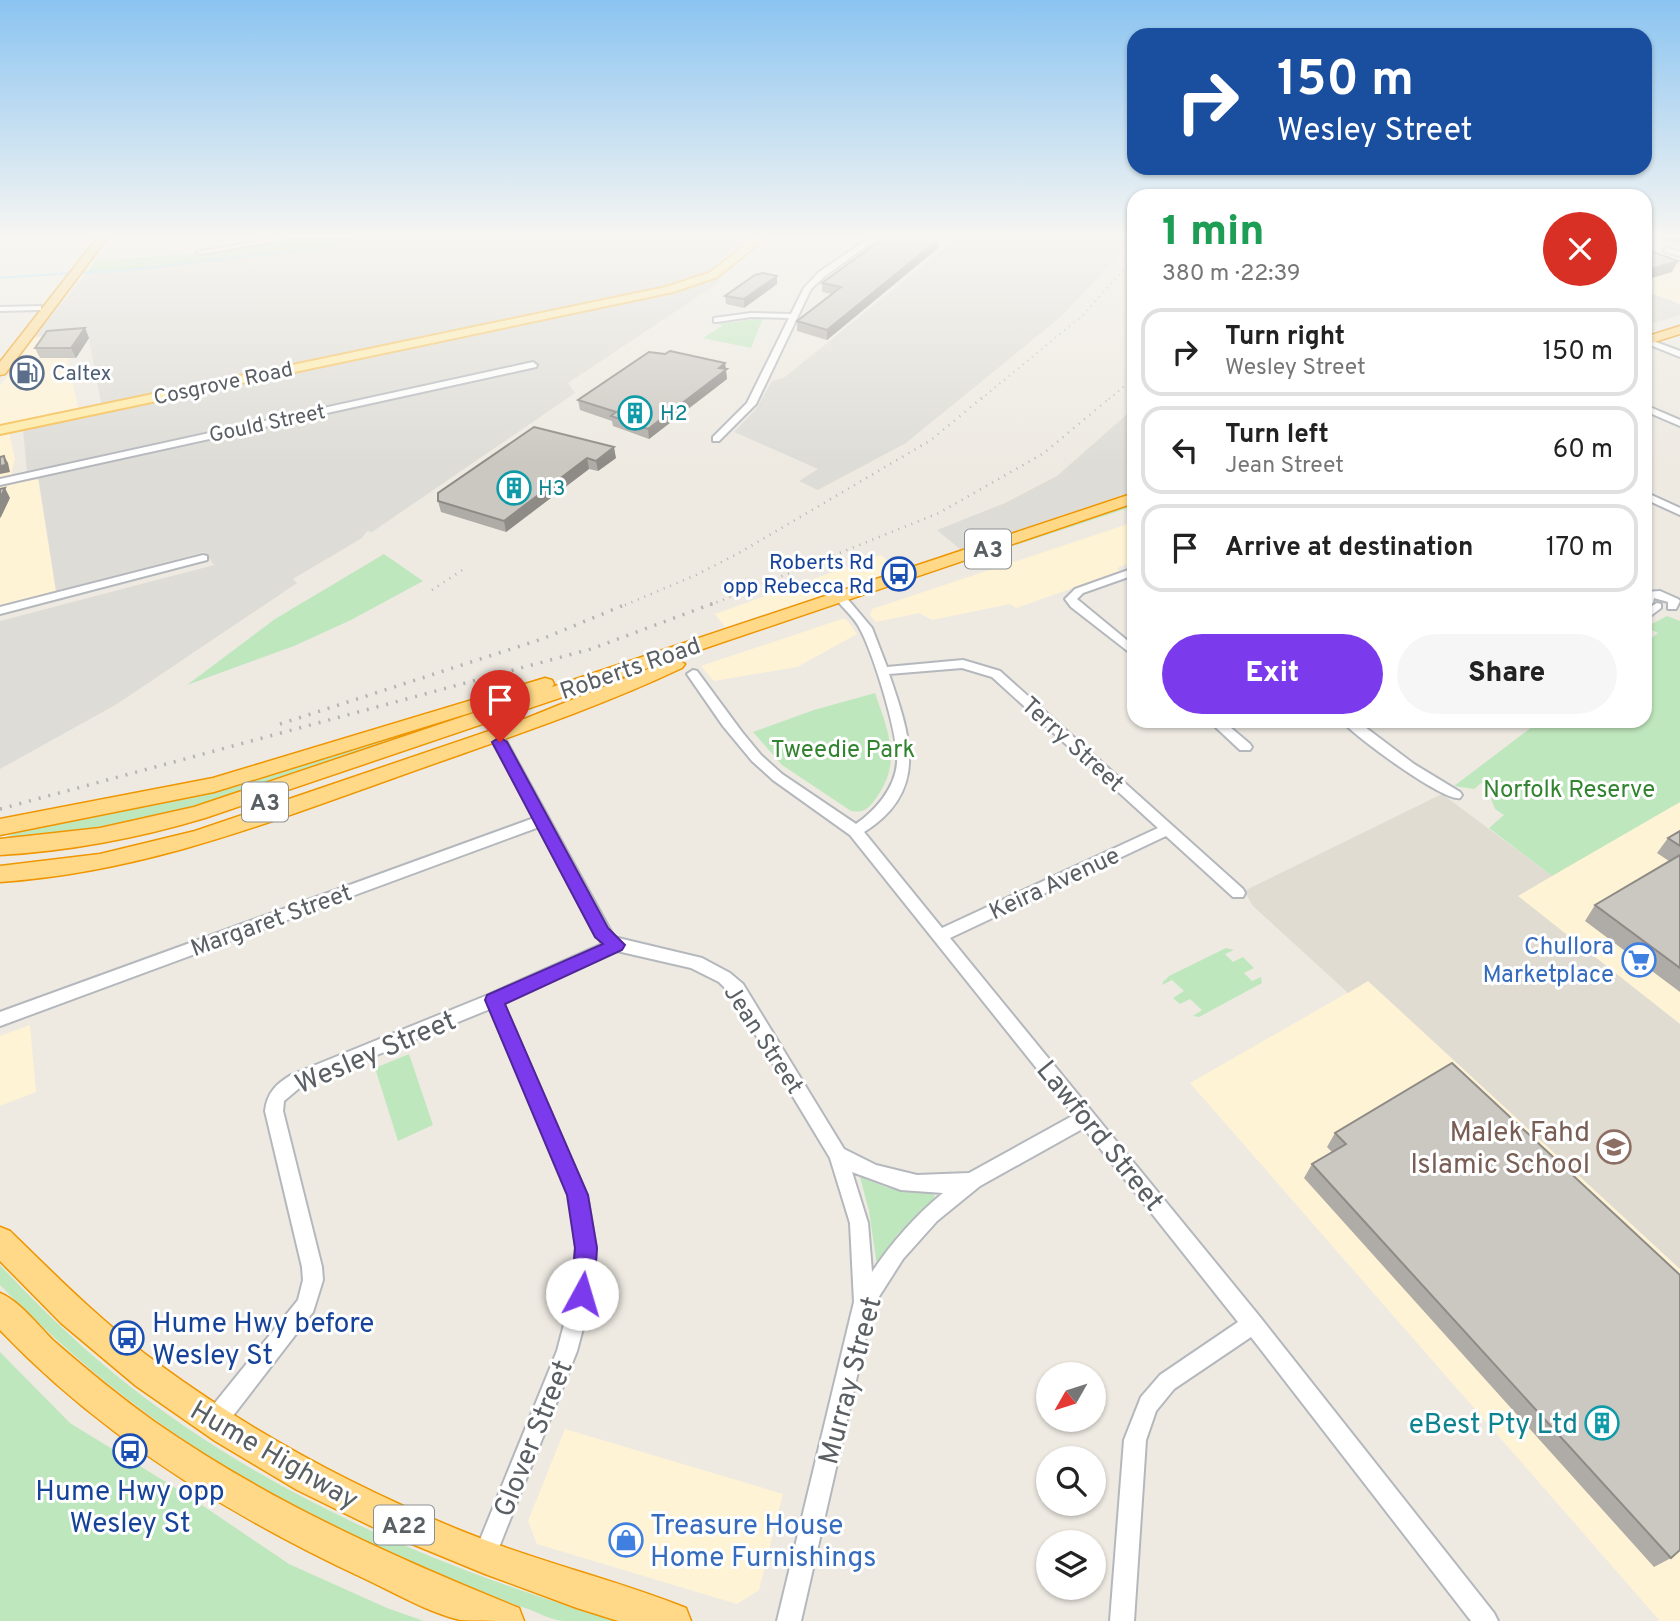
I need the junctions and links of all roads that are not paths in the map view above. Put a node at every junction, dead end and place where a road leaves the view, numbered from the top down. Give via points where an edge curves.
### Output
1 (35, 313) edge
2 (41, 313) edge
3 (562, 313) edge
4 (795, 313) edge
5 (793, 316) junction
6 (717, 320) dead end
7 (1680, 320) edge
8 (1680, 330) edge
9 (1652, 334) edge
10 (1652, 336) edge
11 (1652, 340) edge
12 (1680, 354) edge
13 (2, 362) edge
14 (533, 365) dead end
15 (1652, 411) edge
16 (1680, 423) edge
17 (0, 430) edge
18 (716, 439) dead end
19 (0, 482) edge
20 (1652, 498) edge
21 (1127, 501) edge
22 (1680, 512) edge
23 (1127, 513) edge
24 (203, 558) dead end
25 (1127, 574) edge
26 (1680, 592) edge
27 (1652, 601) edge
28 (845, 603) junction
29 (1673, 605) edge
30 (0, 611) edge
31 (1127, 646) edge
32 (683, 663) junction
33 (881, 671) junction
34 (520, 711) junction
35 (1223, 728) edge
36 (1357, 728) edge
37 (496, 735) junction
38 (1245, 747) dead end
39 (1455, 795) dead end
40 (43, 817) junction
41 (541, 821) junction
42 (0, 827) edge
43 (1167, 830) junction
44 (855, 831) junction
45 (0, 834) edge
46 (0, 847) edge
47 (0, 860) edge
48 (0, 874) edge
49 (1238, 893) dead end
50 (940, 936) junction
51 (616, 945) junction
52 (494, 1000) junction
53 (0, 1019) edge
54 (1087, 1117) junction
55 (838, 1155) junction
56 (972, 1180) junction
57 (0, 1241) edge
58 (864, 1302) junction
59 (0, 1308) edge
60 (1253, 1324) junction
61 (213, 1423) junction
62 (483, 1559) junction
63 (506, 1621) edge
64 (673, 1621) edge
65 (789, 1621) edge
66 (1122, 1621) edge
67 (1486, 1621) edge

1 - 13 highway
2 - 13 highway
3 - 17 main road, Cosgrove Road
4 - 5 street
5 - 6 street via 751,314
5 - 18 street via 751,404
7 - 9 highway
8 - 10 highway
11 - 12 street
14 - 19 street, Gould Street
15 - 16 street
20 - 22 street
21 - 28 highway, Roberts Road / A3
23 - 28 highway, Roberts Road / A3
24 - 30 street
25 - 31 street via 1076,592 1071,599
26 - 29 street
27 - 29 street
28 - 32 highway, Roberts Road / A3
28 - 33 street via 868,632
32 - 34 highway, Roberts Road / A3
32 - 37 highway
32 - 40 highway via 488,699 214,785
32 - 44 street, Lawford Street via 760,762
33 - 43 street, Terry Street via 963,663 992,671
33 - 44 street via 904,762 888,801
34 - 46 highway, Roberts Road / A3 via 160,824 76,840
34 - 47 highway, Roberts Road / A3 via 150,838
35 - 38 street
36 - 39 street
37 - 41 street
37 - 48 highway via 179,843 80,865
40 - 42 highway
40 - 45 highway
41 - 51 street via 602,932
41 - 53 street, Margaret Street
43 - 49 street, Terry Street
43 - 50 street, Keira Avenue
44 - 50 street, Lawford Street
50 - 54 street, Lawford Street
51 - 52 street, Wesley Street
51 - 55 street, Jean Street via 704,964 727,979
52 - 61 street, Wesley Street via 297,1080 276,1098 274,1111 313,1280 300,1314
52 - 62 street, Glover Street via 575,1186 586,1248 573,1331
54 - 56 street, Murray Street
54 - 60 street, Lawford Street
55 - 56 street via 886,1179 910,1184
55 - 58 street, Jean Street via 859,1223
56 - 58 street, Murray Street via 916,1227
57 - 61 highway, Hume Highway / A22 via 81,1322
58 - 65 street, Murray Street
59 - 63 highway, Hume Highway / A22 via 71,1376 190,1467 275,1517 397,1578
60 - 66 street via 1167,1382 1143,1414 1133,1454
60 - 67 street, Lawford Street
61 - 62 highway, Hume Highway / A22 via 326,1489
62 - 64 highway, Hume Highway / A22

